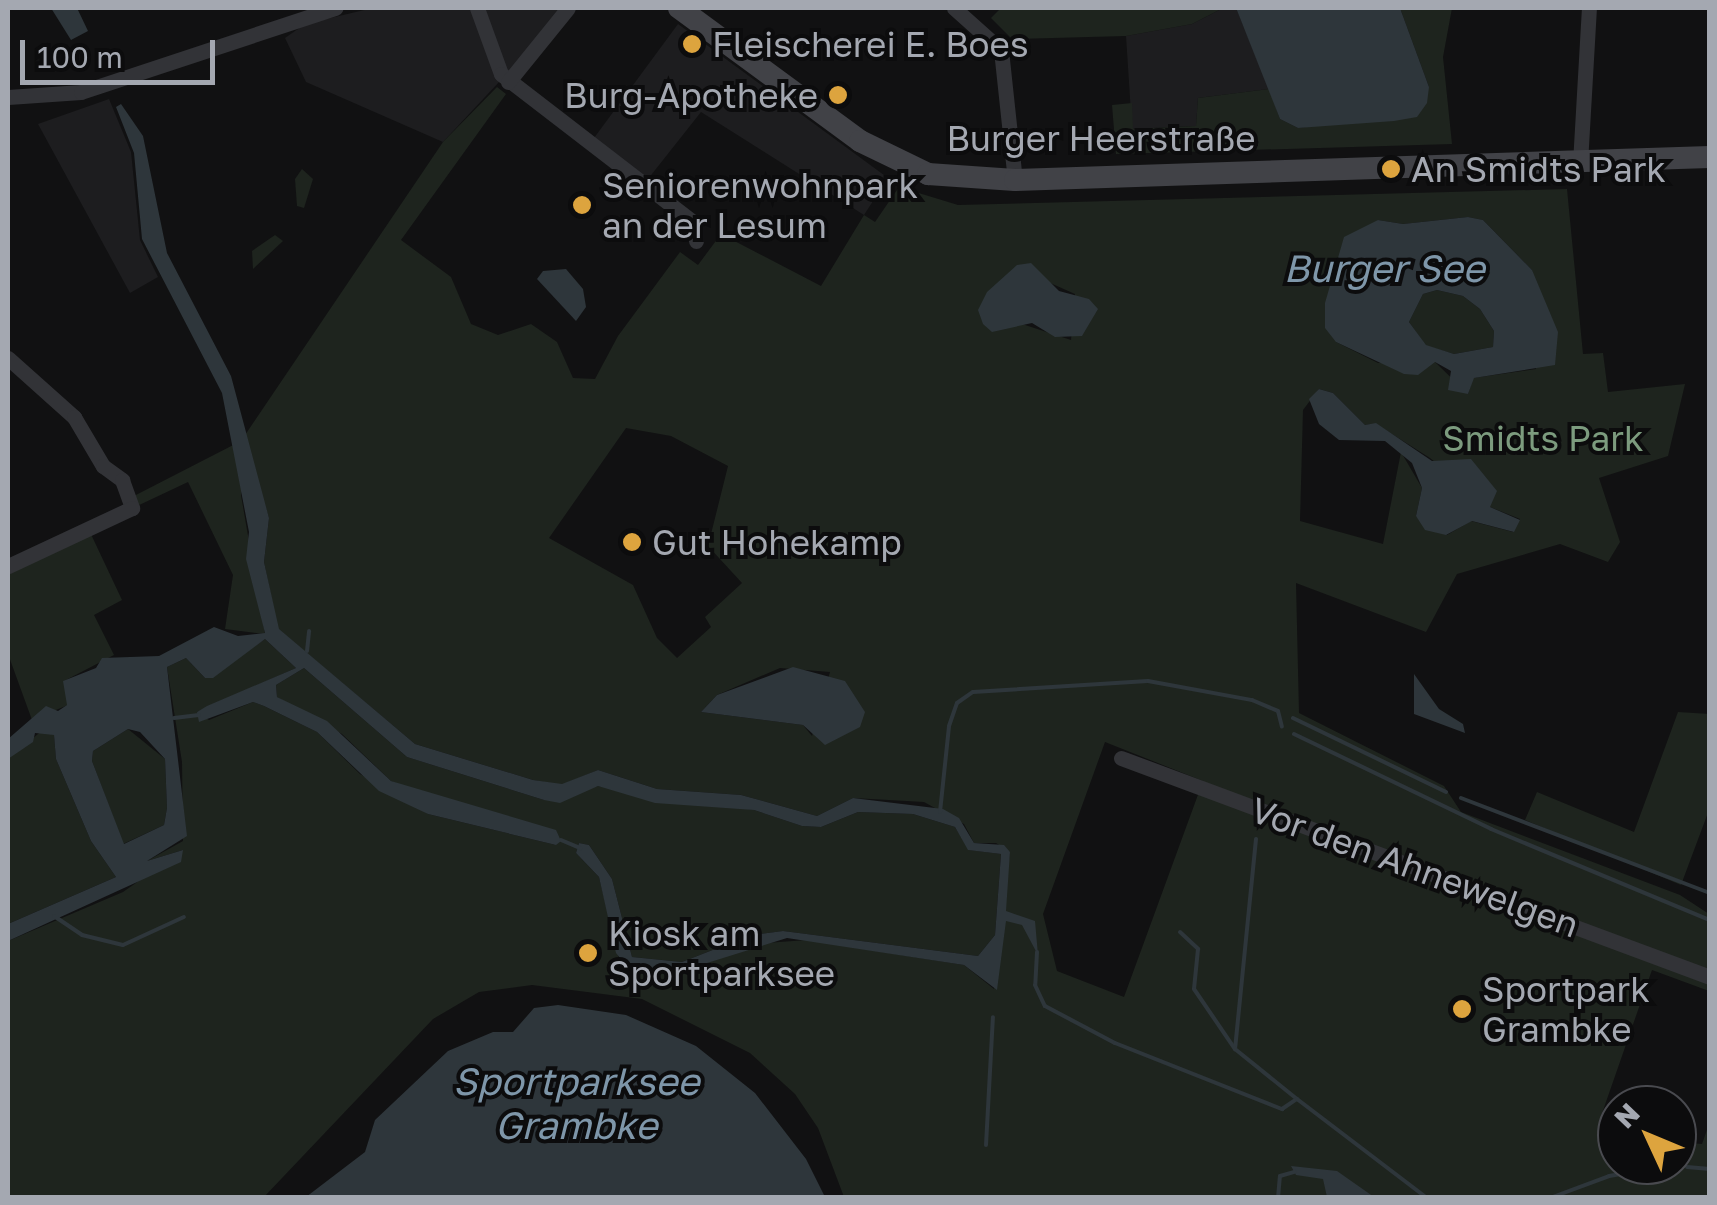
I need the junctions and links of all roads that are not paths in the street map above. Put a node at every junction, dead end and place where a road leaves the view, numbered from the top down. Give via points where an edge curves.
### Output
1 (335, 8) edge
2 (477, 8) edge
3 (568, 8) edge
4 (954, 8) edge
5 (1588, 8) edge
6 (693, 12) edge
7 (508, 82) junction
8 (8, 97) edge
9 (1710, 157) edge
10 (1580, 163) junction
11 (1015, 180) junction
12 (696, 241) dead end
13 (8, 358) edge
14 (8, 566) edge
15 (1120, 758) dead end
16 (1710, 977) edge

1 - 8 street via 82,92
2 - 7 street
3 - 7 street
4 - 11 street via 1001,50
5 - 10 street
6 - 11 main road, Burger Heerstraße via 883,156 928,174
7 - 12 street via 696,224
9 - 10 main road, Burger Heerstraße
10 - 11 main road, Burger Heerstraße
13 - 14 street via 74,417 102,466 122,480 132,508
15 - 16 street, Vor den Ahnewelgen

